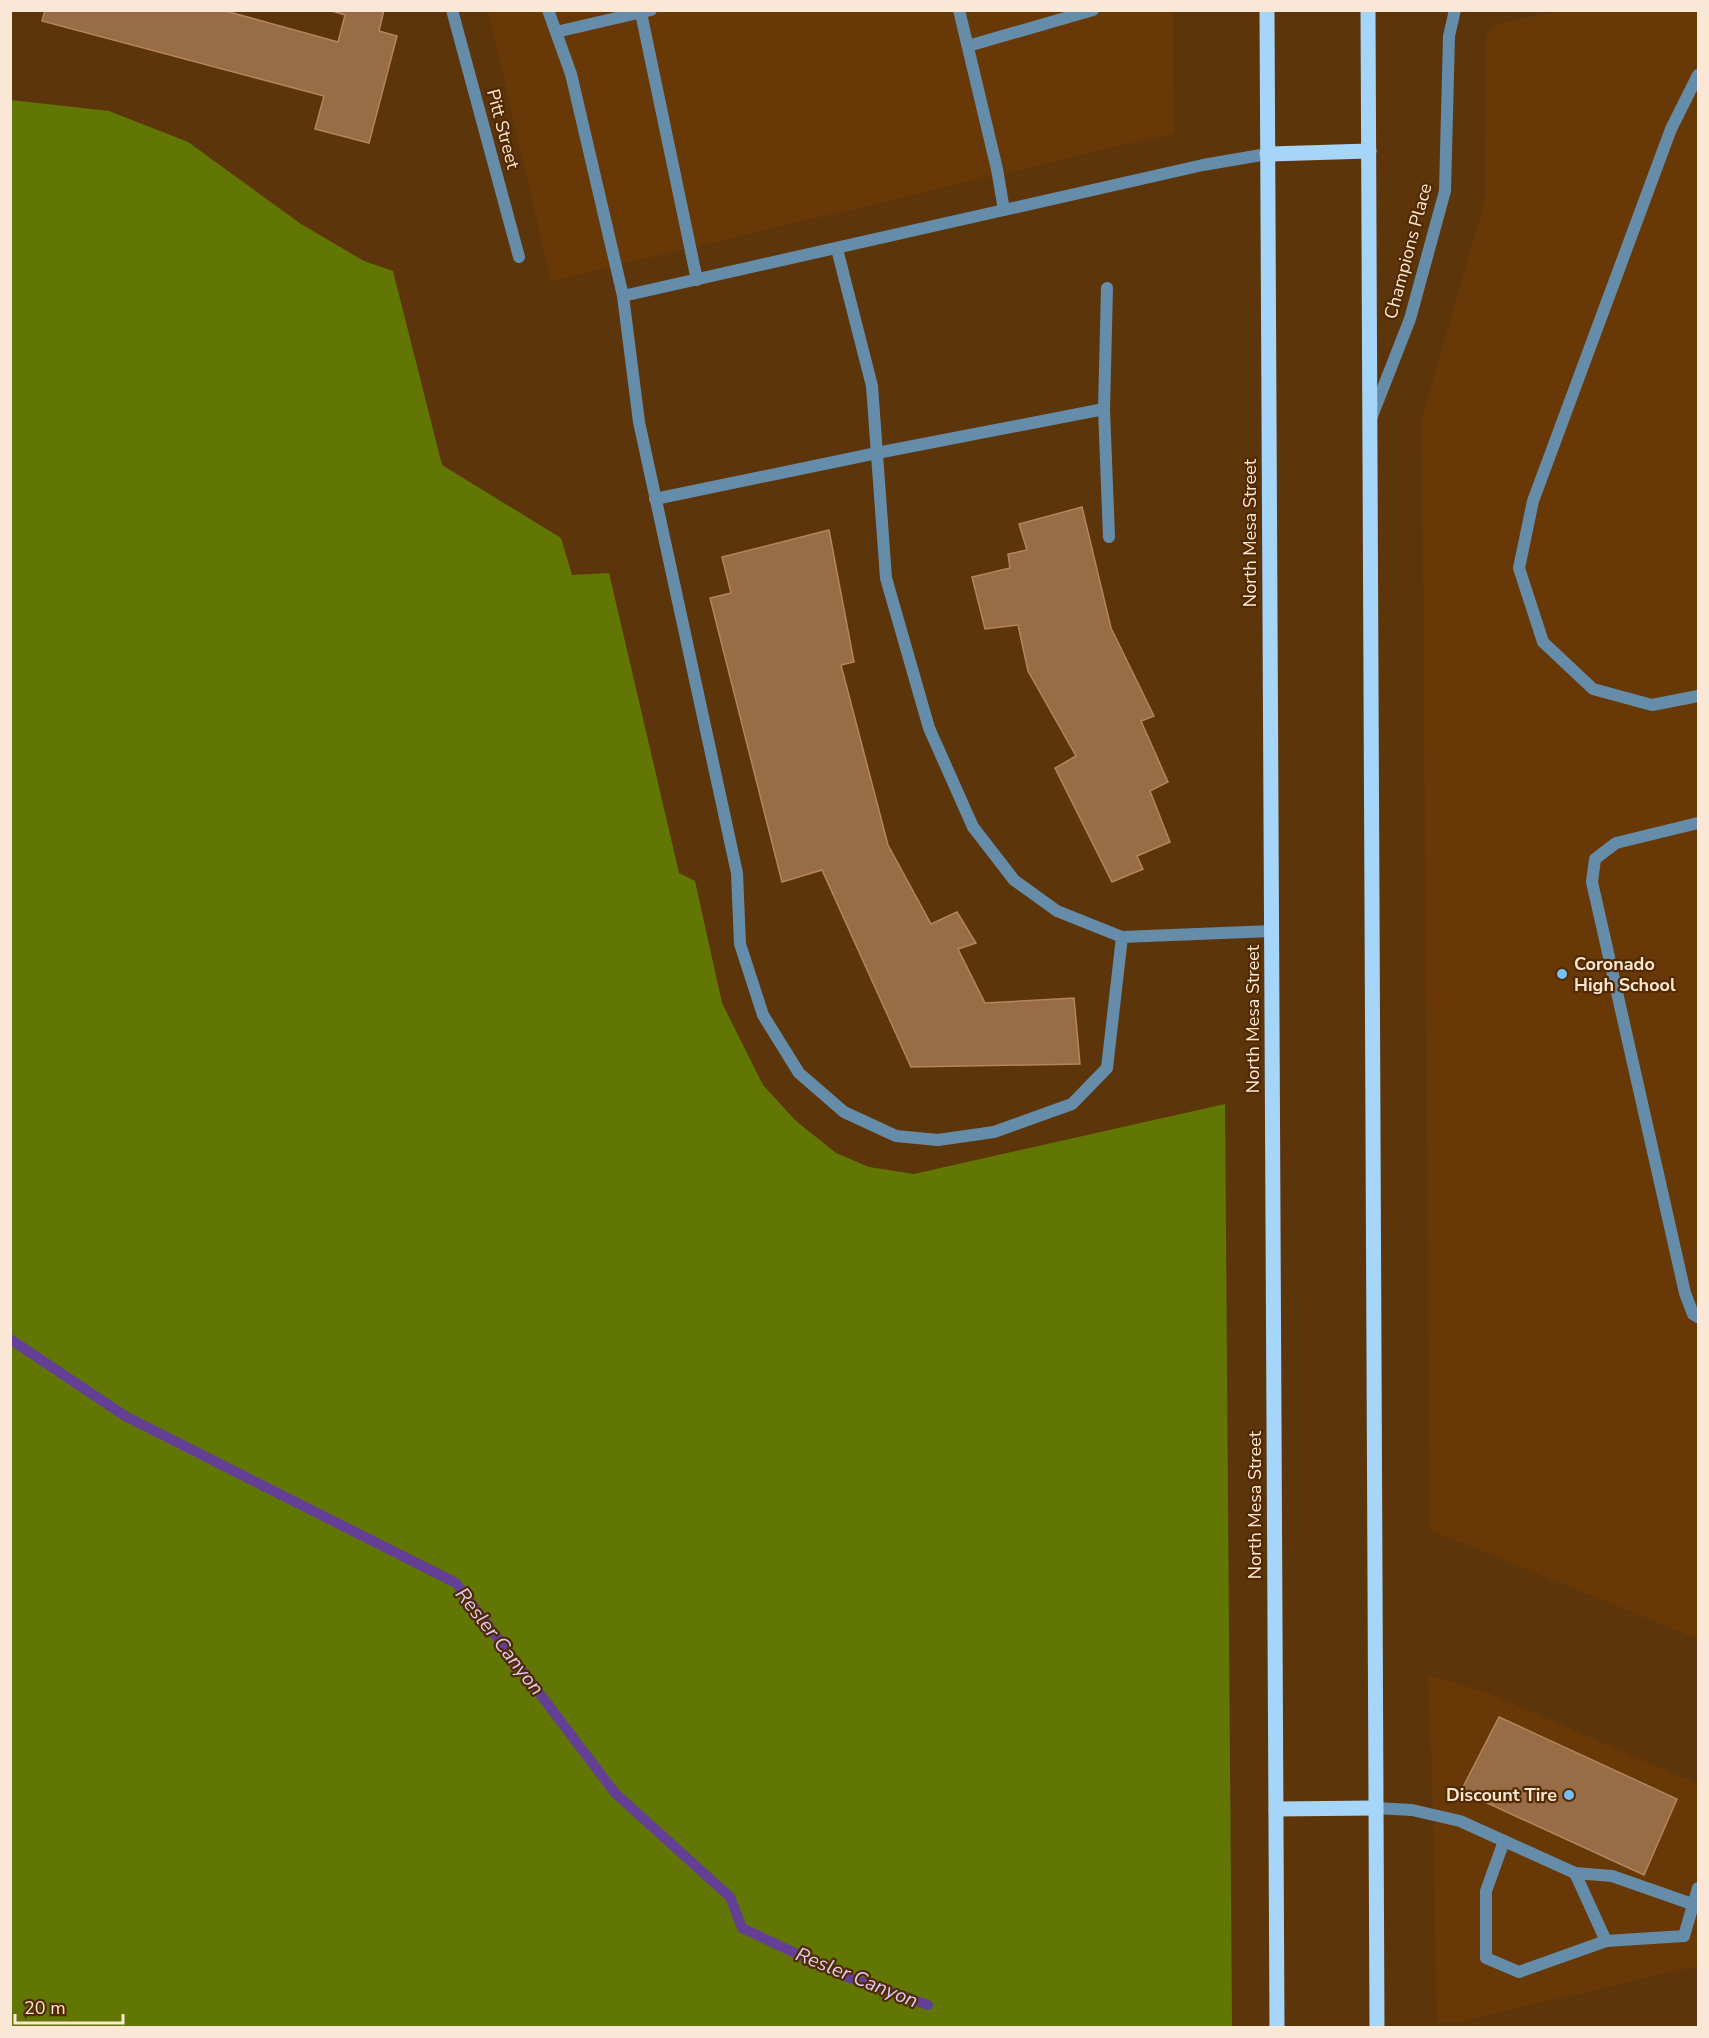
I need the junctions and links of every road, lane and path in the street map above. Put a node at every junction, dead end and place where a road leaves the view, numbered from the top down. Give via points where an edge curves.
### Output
1 (452, 10) edge
2 (548, 10) edge
3 (959, 10) edge
4 (1093, 10) edge
5 (1267, 10) edge
6 (1368, 10) edge
7 (1455, 10) edge
8 (646, 12) edge
9 (556, 32) junction
10 (968, 46) junction
11 (1698, 75) edge
12 (1369, 151) junction
13 (1267, 154) junction
14 (1004, 210) junction
15 (837, 249) junction
16 (519, 257) dead end
17 (697, 280) junction
18 (1107, 288) dead end
19 (623, 296) junction
20 (1104, 410) junction
21 (1370, 423) junction
22 (877, 453) junction
23 (655, 499) junction
24 (1109, 537) dead end
25 (1698, 696) edge
26 (1698, 823) edge
27 (1272, 931) junction
28 (1122, 938) junction
29 (1698, 1317) edge
30 (1375, 1808) junction
31 (1276, 1809) junction
32 (1504, 1841) junction
33 (1575, 1873) junction
34 (1698, 1888) edge
35 (1695, 1905) junction
36 (1606, 1941) junction
37 (1277, 2028) edge
38 (1377, 2028) edge

1 - 16 street, Pitt Street
2 - 9 street
3 - 10 street
4 - 10 street
5 - 13 main road, North Mesa Street
6 - 12 main road
7 - 21 street, Champions Place via 1449,36 1445,191 1410,319
8 - 9 street
8 - 17 street
9 - 19 street via 571,74
10 - 14 street
11 - 25 street via 1671,129 1533,501 1519,568 1543,642 1593,689 1652,705
12 - 13 main road
12 - 21 main road
13 - 14 street
13 - 27 main road, North Mesa Street
14 - 15 street
15 - 17 street
15 - 22 street via 872,386
17 - 19 street
18 - 20 street
19 - 23 street via 639,422
20 - 22 street
20 - 24 street
21 - 30 main road
22 - 23 street
22 - 28 street via 886,578 928,728 973,827 1014,880 1057,911
23 - 28 street via 737,873 740,944 763,1015 799,1073 844,1112 896,1136 938,1140 994,1132 1072,1104 1107,1068
26 - 29 street via 1616,843 1594,859 1592,882 1685,1293
27 - 28 street
27 - 31 main road, North Mesa Street
30 - 31 main road
30 - 32 street via 1412,1810 1460,1821
30 - 38 main road
31 - 37 main road, North Mesa Street
32 - 33 street
32 - 36 street via 1486,1891 1486,1958 1519,1972
33 - 35 street via 1612,1876
33 - 36 street
34 - 35 street
35 - 36 street via 1684,1936

